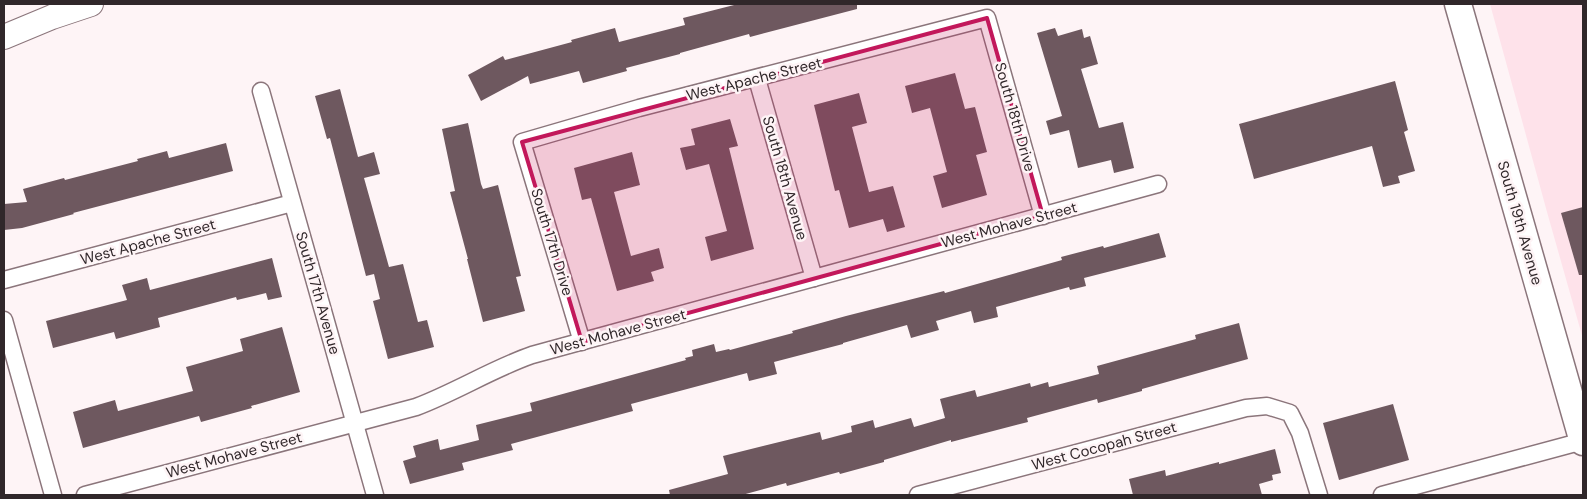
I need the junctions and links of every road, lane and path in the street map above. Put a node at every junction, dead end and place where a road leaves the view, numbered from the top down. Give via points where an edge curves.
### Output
1 (91, 4) edge
2 (1458, 4) edge
3 (988, 18) joint
4 (4, 37) edge
5 (757, 79) junction
6 (261, 91) dead end
7 (522, 142) joint
8 (1158, 184) dead end
9 (292, 203) junction
10 (1043, 216) junction
11 (814, 278) junction
12 (4, 280) edge
13 (4, 320) edge
14 (582, 342) junction
15 (354, 424) junction
16 (1583, 441) edge
17 (53, 495) edge
18 (85, 495) edge
19 (375, 495) edge
20 (918, 495) edge
21 (1319, 495) edge
22 (1382, 495) edge

1 - 4 main road
2 - 16 main road, South 19th Avenue
3 - 5 street, West Apache Street
3 - 10 street, South 18th Drive
5 - 7 street, West Apache Street via 639,108
5 - 11 street, South 18th Avenue
6 - 9 street, South 17th Avenue
7 - 14 street, South 17th Drive
8 - 10 street, West Mohave Street
9 - 12 street, West Apache Street
9 - 15 street, South 17th Avenue
10 - 11 street, West Mohave Street
11 - 14 street, West Mohave Street
13 - 17 street
14 - 15 street, West Mohave Street via 506,364 444,396
15 - 18 street, West Mohave Street
15 - 19 street, South 17th Avenue
16 - 22 street
20 - 21 street, West Cocopah Street via 1246,408 1268,406 1290,413 1300,433

